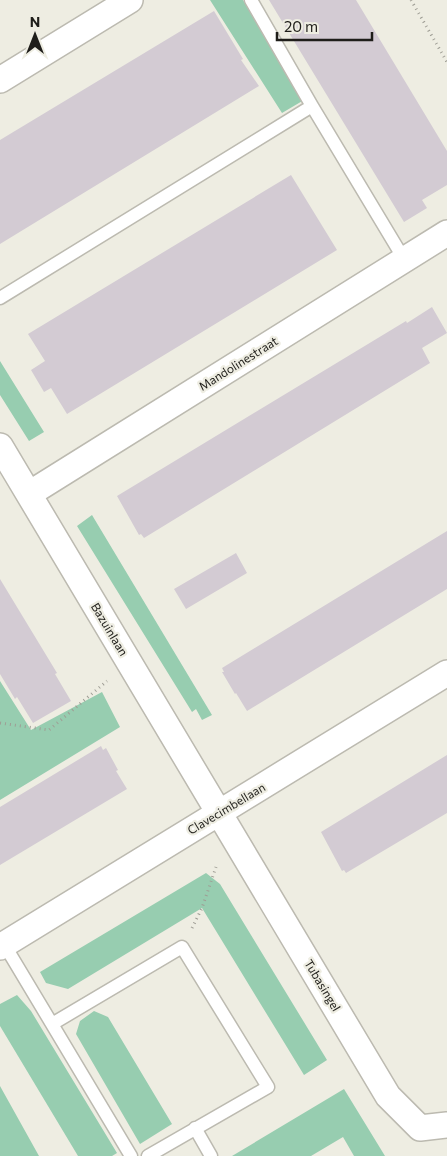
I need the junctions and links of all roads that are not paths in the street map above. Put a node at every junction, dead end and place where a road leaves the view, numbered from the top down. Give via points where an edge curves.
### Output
1 (130, 0) edge
2 (251, 0) edge
3 (0, 80) edge
4 (312, 106) junction
5 (447, 233) edge
6 (404, 259) junction
7 (0, 298) edge
8 (0, 446) edge
9 (29, 494) junction
10 (447, 673) edge
11 (220, 813) junction
12 (2, 945) edge
13 (52, 1024) junction
14 (447, 1125) edge
15 (195, 1128) junction
16 (131, 1156) edge
17 (148, 1156) edge
18 (212, 1156) edge

1 - 3 street
2 - 4 lane
4 - 6 lane
4 - 7 lane
5 - 6 street, Mandolinestraat
6 - 9 street, Mandolinestraat
8 - 9 street, Bazuinlaan
9 - 11 street, Bazuinlaan
10 - 11 street, Clavecimbellaan
11 - 12 street, Clavecimbellaan
11 - 14 street, Tubasingel via 388,1096 420,1128
12 - 13 lane, Clavecimbellaan
13 - 15 lane via 182,947 268,1087
13 - 16 lane, Clavecimbellaan
15 - 17 lane
15 - 18 lane

